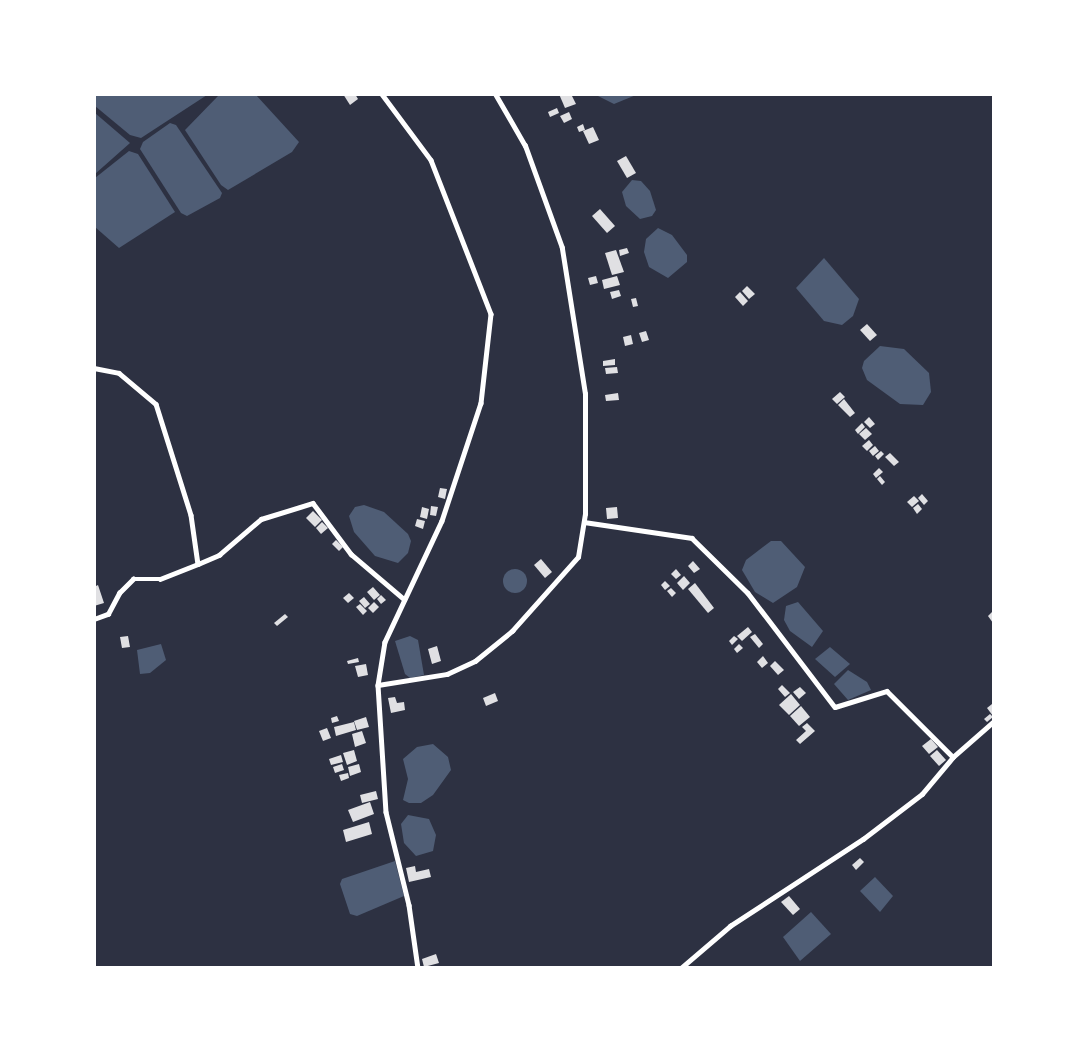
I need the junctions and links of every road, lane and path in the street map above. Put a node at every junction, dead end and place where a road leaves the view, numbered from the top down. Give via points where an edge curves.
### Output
1 (382, 94) edge
2 (495, 94) edge
3 (94, 368) edge
4 (584, 522) junction
5 (198, 564) junction
6 (404, 599) junction
7 (94, 619) edge
8 (378, 685) junction
9 (993, 721) edge
10 (953, 757) junction
11 (418, 968) edge
12 (681, 968) edge

1 - 6 street via 431,160 491,314 481,403 442,521
2 - 4 street via 525,146 562,248 585,394
3 - 5 street via 119,373 156,404 191,515
4 - 8 street via 578,557 496,646 447,674
4 - 10 street via 692,538 748,593 835,707 887,691
5 - 6 street via 219,555 261,519 313,503 351,554
5 - 7 street via 160,579 133,579 119,593 108,614
6 - 8 street via 385,642
8 - 11 street via 386,812 409,905
9 - 10 street
10 - 12 street via 913,800 863,839 730,926

